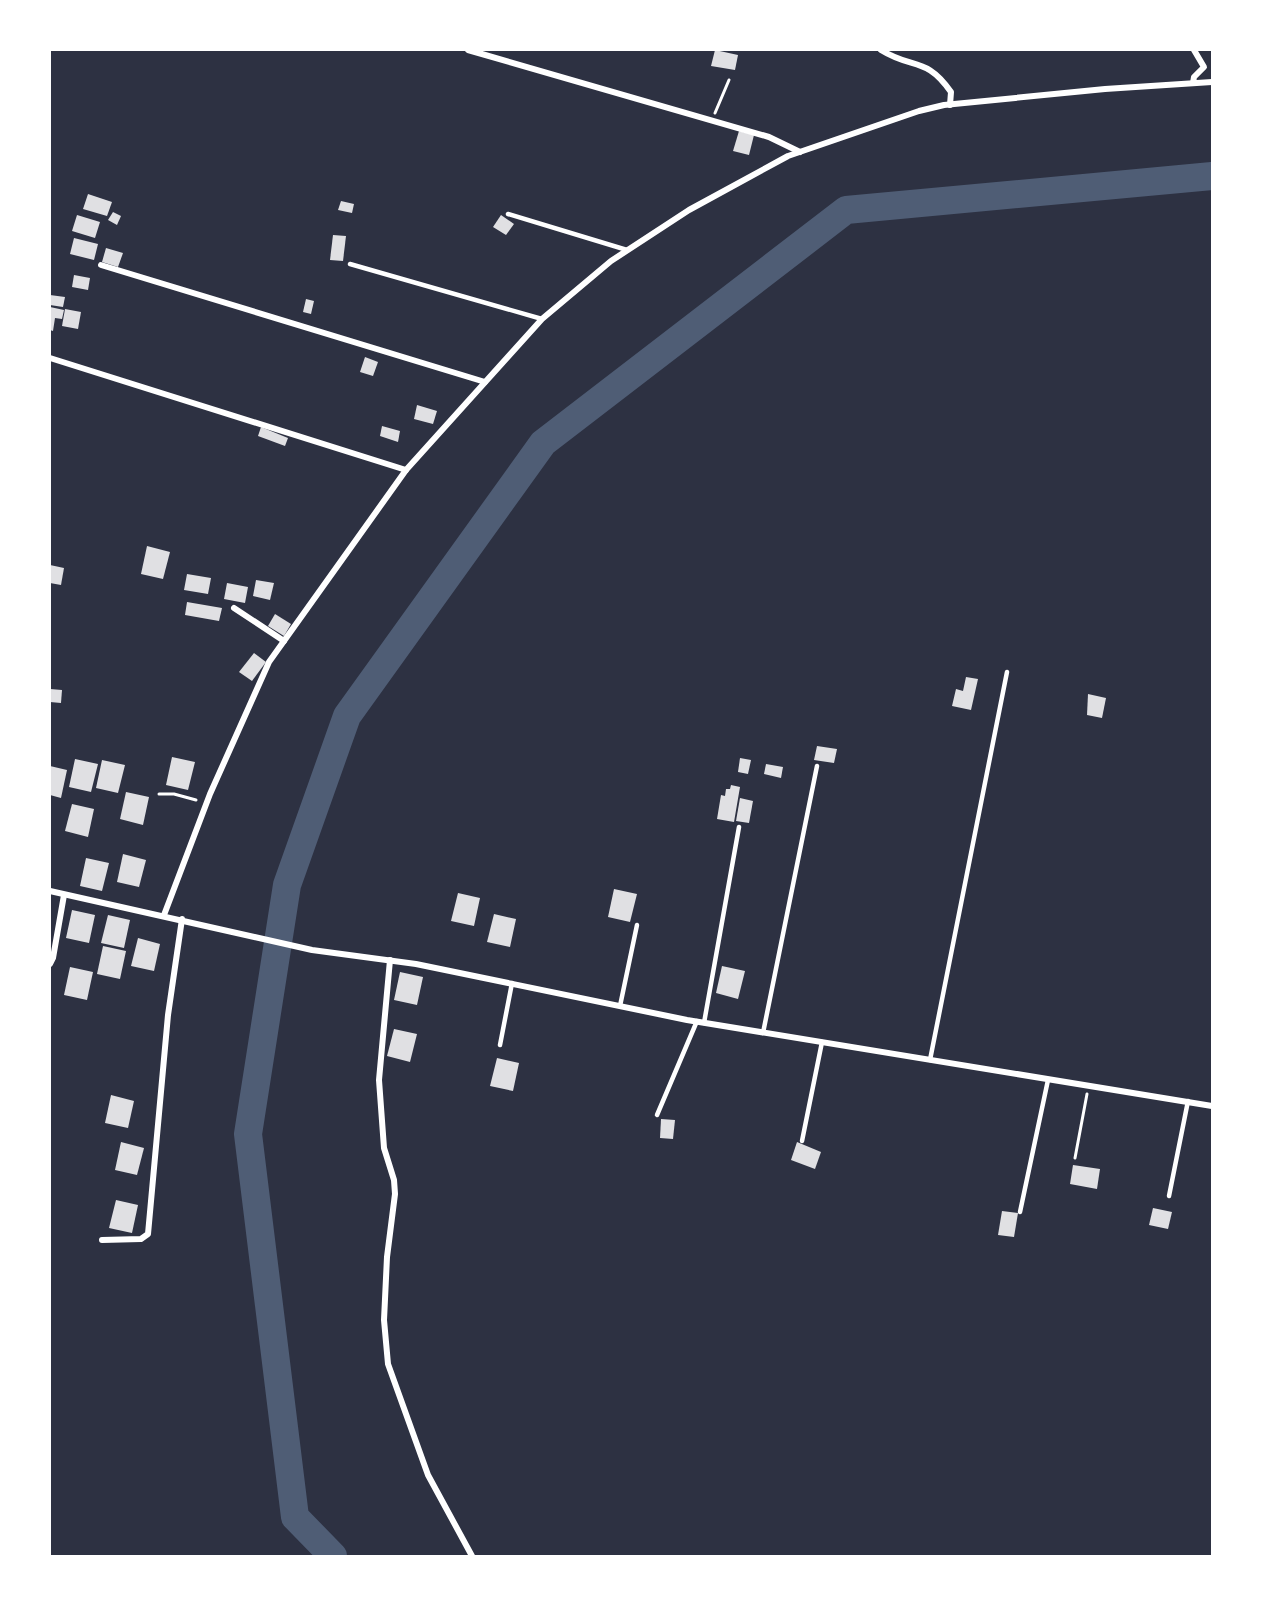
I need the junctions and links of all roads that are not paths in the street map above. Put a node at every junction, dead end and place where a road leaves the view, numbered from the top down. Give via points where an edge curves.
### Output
1 (468, 50) edge
2 (881, 50) edge
3 (1194, 50) edge
4 (1212, 82) edge
5 (1193, 83) junction
6 (950, 105) junction
7 (800, 152) junction
8 (508, 214) dead end
9 (627, 250) junction
10 (350, 264) dead end
11 (101, 265) dead end
12 (542, 319) junction
13 (50, 358) edge
14 (485, 382) junction
15 (406, 470) junction
16 (234, 608) dead end
17 (284, 641) junction
18 (1007, 672) dead end
19 (817, 766) dead end
20 (739, 827) dead end
21 (50, 891) edge
22 (64, 895) junction
23 (164, 915) junction
24 (182, 919) junction
25 (637, 925) dead end
26 (390, 960) junction
27 (50, 964) edge
28 (512, 983) junction
29 (620, 1006) junction
30 (700, 1022) junction
31 (763, 1033) junction
32 (822, 1042) junction
33 (500, 1045) dead end
34 (930, 1060) junction
35 (1048, 1080) junction
36 (1188, 1101) junction
37 (1212, 1106) edge
38 (657, 1115) dead end
39 (802, 1141) dead end
40 (1169, 1196) dead end
41 (1020, 1212) dead end
42 (102, 1240) dead end
43 (472, 1557) edge

1 - 7 street via 769,137
2 - 6 street via 931,69 951,93
3 - 5 street via 1204,67
4 - 5 street
5 - 6 street
6 - 7 street via 919,111
7 - 9 street via 689,210
8 - 9 lane
9 - 12 street
10 - 12 lane
11 - 14 street
12 - 14 street
13 - 15 street
14 - 15 street
15 - 17 street
16 - 17 street
17 - 23 street via 269,662 206,804
18 - 34 lane
19 - 31 lane
20 - 30 lane
21 - 22 street
22 - 23 street
22 - 27 street
23 - 24 street
24 - 26 street via 312,950
24 - 42 street via 168,1015 148,1234 141,1239
25 - 29 lane
26 - 28 street
26 - 43 street via 379,1080 384,1148 395,1194 385,1299 388,1364 428,1475
28 - 29 street
28 - 33 lane
29 - 30 street
30 - 31 street
30 - 38 lane
31 - 32 street
32 - 34 street
32 - 39 lane
34 - 35 street
35 - 36 street
35 - 41 lane
36 - 37 street
36 - 40 lane

